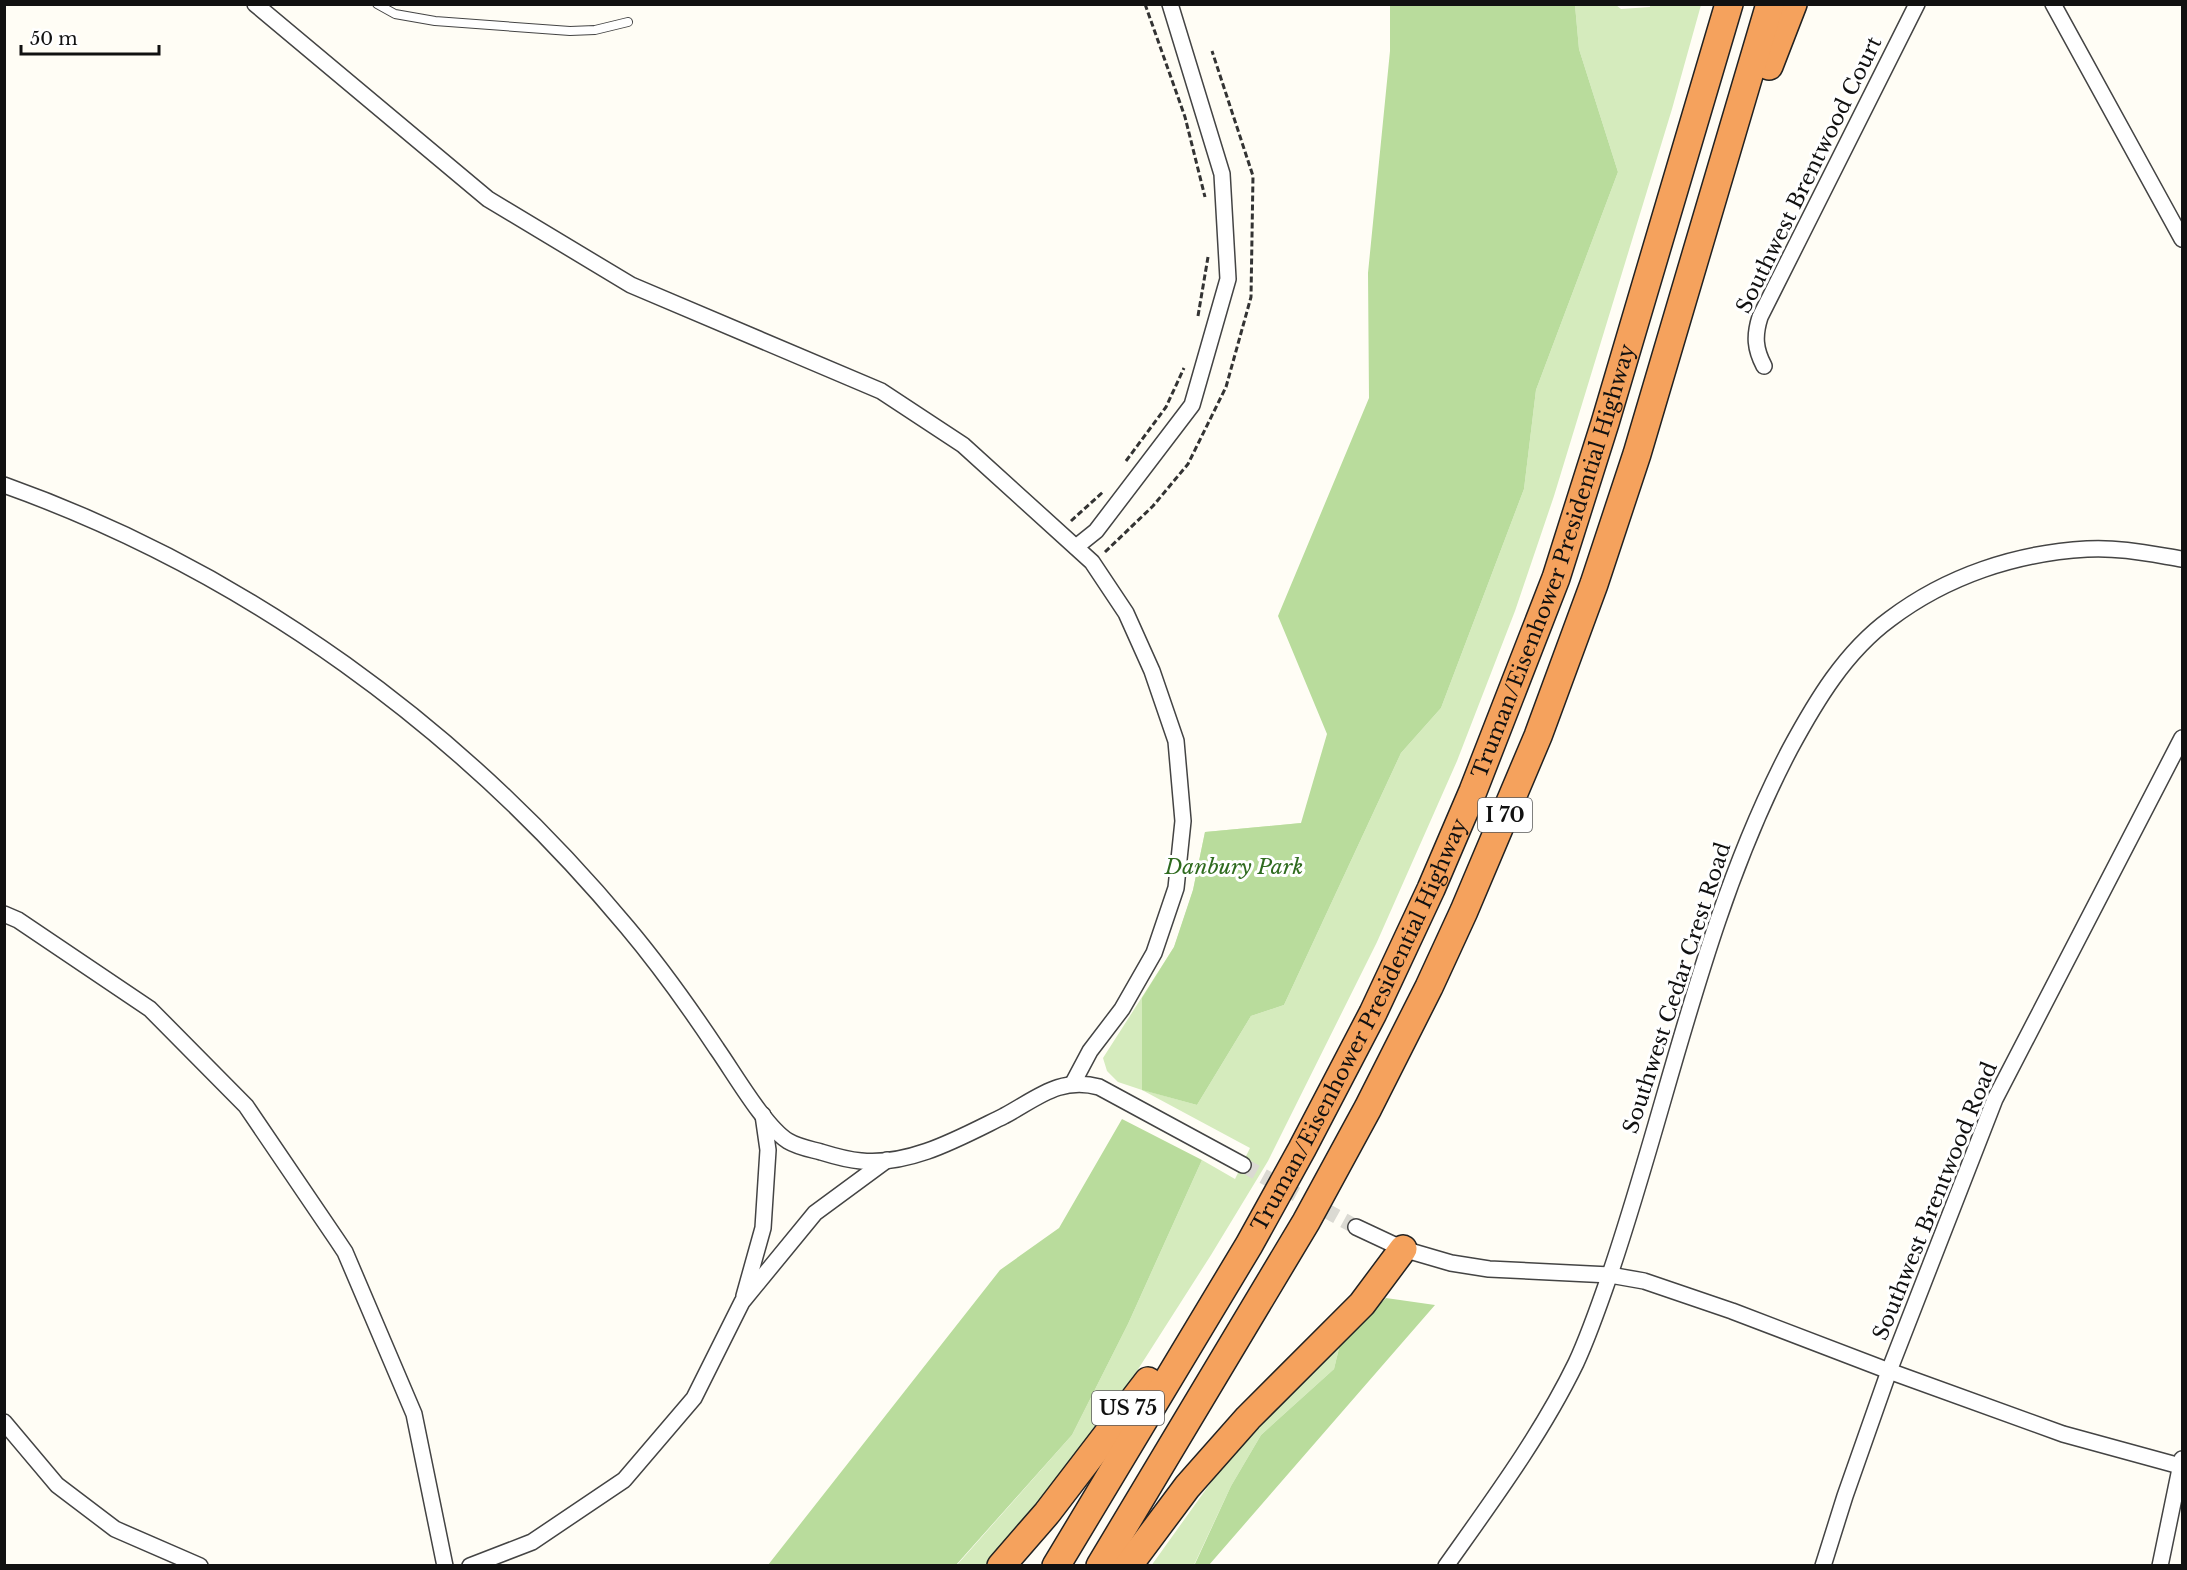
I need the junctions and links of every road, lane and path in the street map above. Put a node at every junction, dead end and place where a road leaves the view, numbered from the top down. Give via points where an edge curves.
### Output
1 (255, 4) edge
2 (377, 4) edge
3 (1144, 4) edge
4 (1170, 4) edge
5 (1719, 4) edge
6 (1729, 4) edge
7 (1770, 4) edge
8 (1793, 4) edge
9 (1917, 4) edge
10 (2053, 4) edge
11 (628, 22) dead end
12 (1705, 85) junction
13 (1207, 205) dead end
14 (1706, 220) junction
15 (2182, 239) edge
16 (1208, 248) dead end
17 (1197, 325) dead end
18 (1764, 366) dead end
19 (1184, 368) dead end
20 (1126, 462) dead end
21 (4, 485) edge
22 (1106, 489) dead end
23 (1059, 532) junction
24 (1076, 548) junction
25 (2182, 559) edge
26 (2182, 738) edge
27 (4, 914) edge
28 (1073, 1083) junction
29 (763, 1115) junction
30 (887, 1160) junction
31 (1243, 1165) tunnel mouth
32 (1356, 1227) tunnel mouth
33 (1249, 1245) junction
34 (1403, 1249) junction
35 (1610, 1275) junction
36 (742, 1302) junction
37 (1889, 1371) junction
38 (4, 1422) edge
39 (2181, 1462) edge
40 (200, 1566) edge
41 (445, 1566) edge
42 (470, 1566) edge
43 (1001, 1566) edge
44 (1056, 1566) edge
45 (1100, 1566) edge
46 (1128, 1566) edge
47 (1446, 1566) edge
48 (1823, 1566) edge
49 (2160, 1566) edge

1 - 23 street via 488,199 631,285 881,391 963,445
2 - 11 lane via 395,14 435,21 558,30 595,30
3 - 13 path via 1185,117
4 - 24 street via 1222,174 1228,279 1192,405 1096,531
5 - 12 highway
6 - 12 highway, Truman/Eisenhower Presidential Highway / I 70
7 - 14 highway, Truman/Eisenhower Presidential Highway / I 70
8 - 14 highway
9 - 18 street, Southwest Brentwood Court via 1760,317 1755,342
10 - 15 street
12 - 33 highway, Truman/Eisenhower Presidential Highway / I 70 via 1605,423 1556,578 1519,676 1436,878 1373,1013
14 - 45 highway, Truman/Eisenhower Presidential Highway / I 70 via 1594,584 1538,736 1464,911 1368,1108 1306,1222
16 - 17 path
19 - 20 path via 1166,407
21 - 29 street via 129,537 254,603 360,675 447,744 541,831 628,928
22 - 23 path
23 - 24 street
24 - 28 street via 1092,562 1126,612 1152,671 1176,741 1183,821 1176,888 1154,953
25 - 35 street, Southwest Cedar Crest Road via 2130,550 2088,549 2011,560 1980,570 1953,580 1888,620 1834,676 1811,710 1772,784 1724,897
26 - 37 street, Southwest Brentwood Road via 1995,1099
27 - 41 street via 150,1009 246,1106 337,1240 414,1414
28 - 30 street via 1035,1097 926,1151
28 - 31 street via 1099,1087
29 - 30 street via 787,1140 804,1147 862,1162
29 - 36 street via 768,1150 763,1228
30 - 36 street via 814,1213
32 - 34 street
33 - 43 highway, US 75 via 1106,1438
33 - 44 highway, Truman/Eisenhower Presidential Highway / I 70
34 - 35 street via 1489,1269
34 - 46 highway via 1362,1305 1248,1418 1187,1487
35 - 37 street via 1644,1281 1732,1311
35 - 47 street, Southwest Cedar Crest Road via 1576,1363 1536,1434
36 - 42 street via 694,1398 624,1480 532,1542
37 - 39 street via 2063,1434
37 - 48 street, Southwest Brentwood Road
38 - 40 street via 57,1485 115,1529
39 - 49 street

